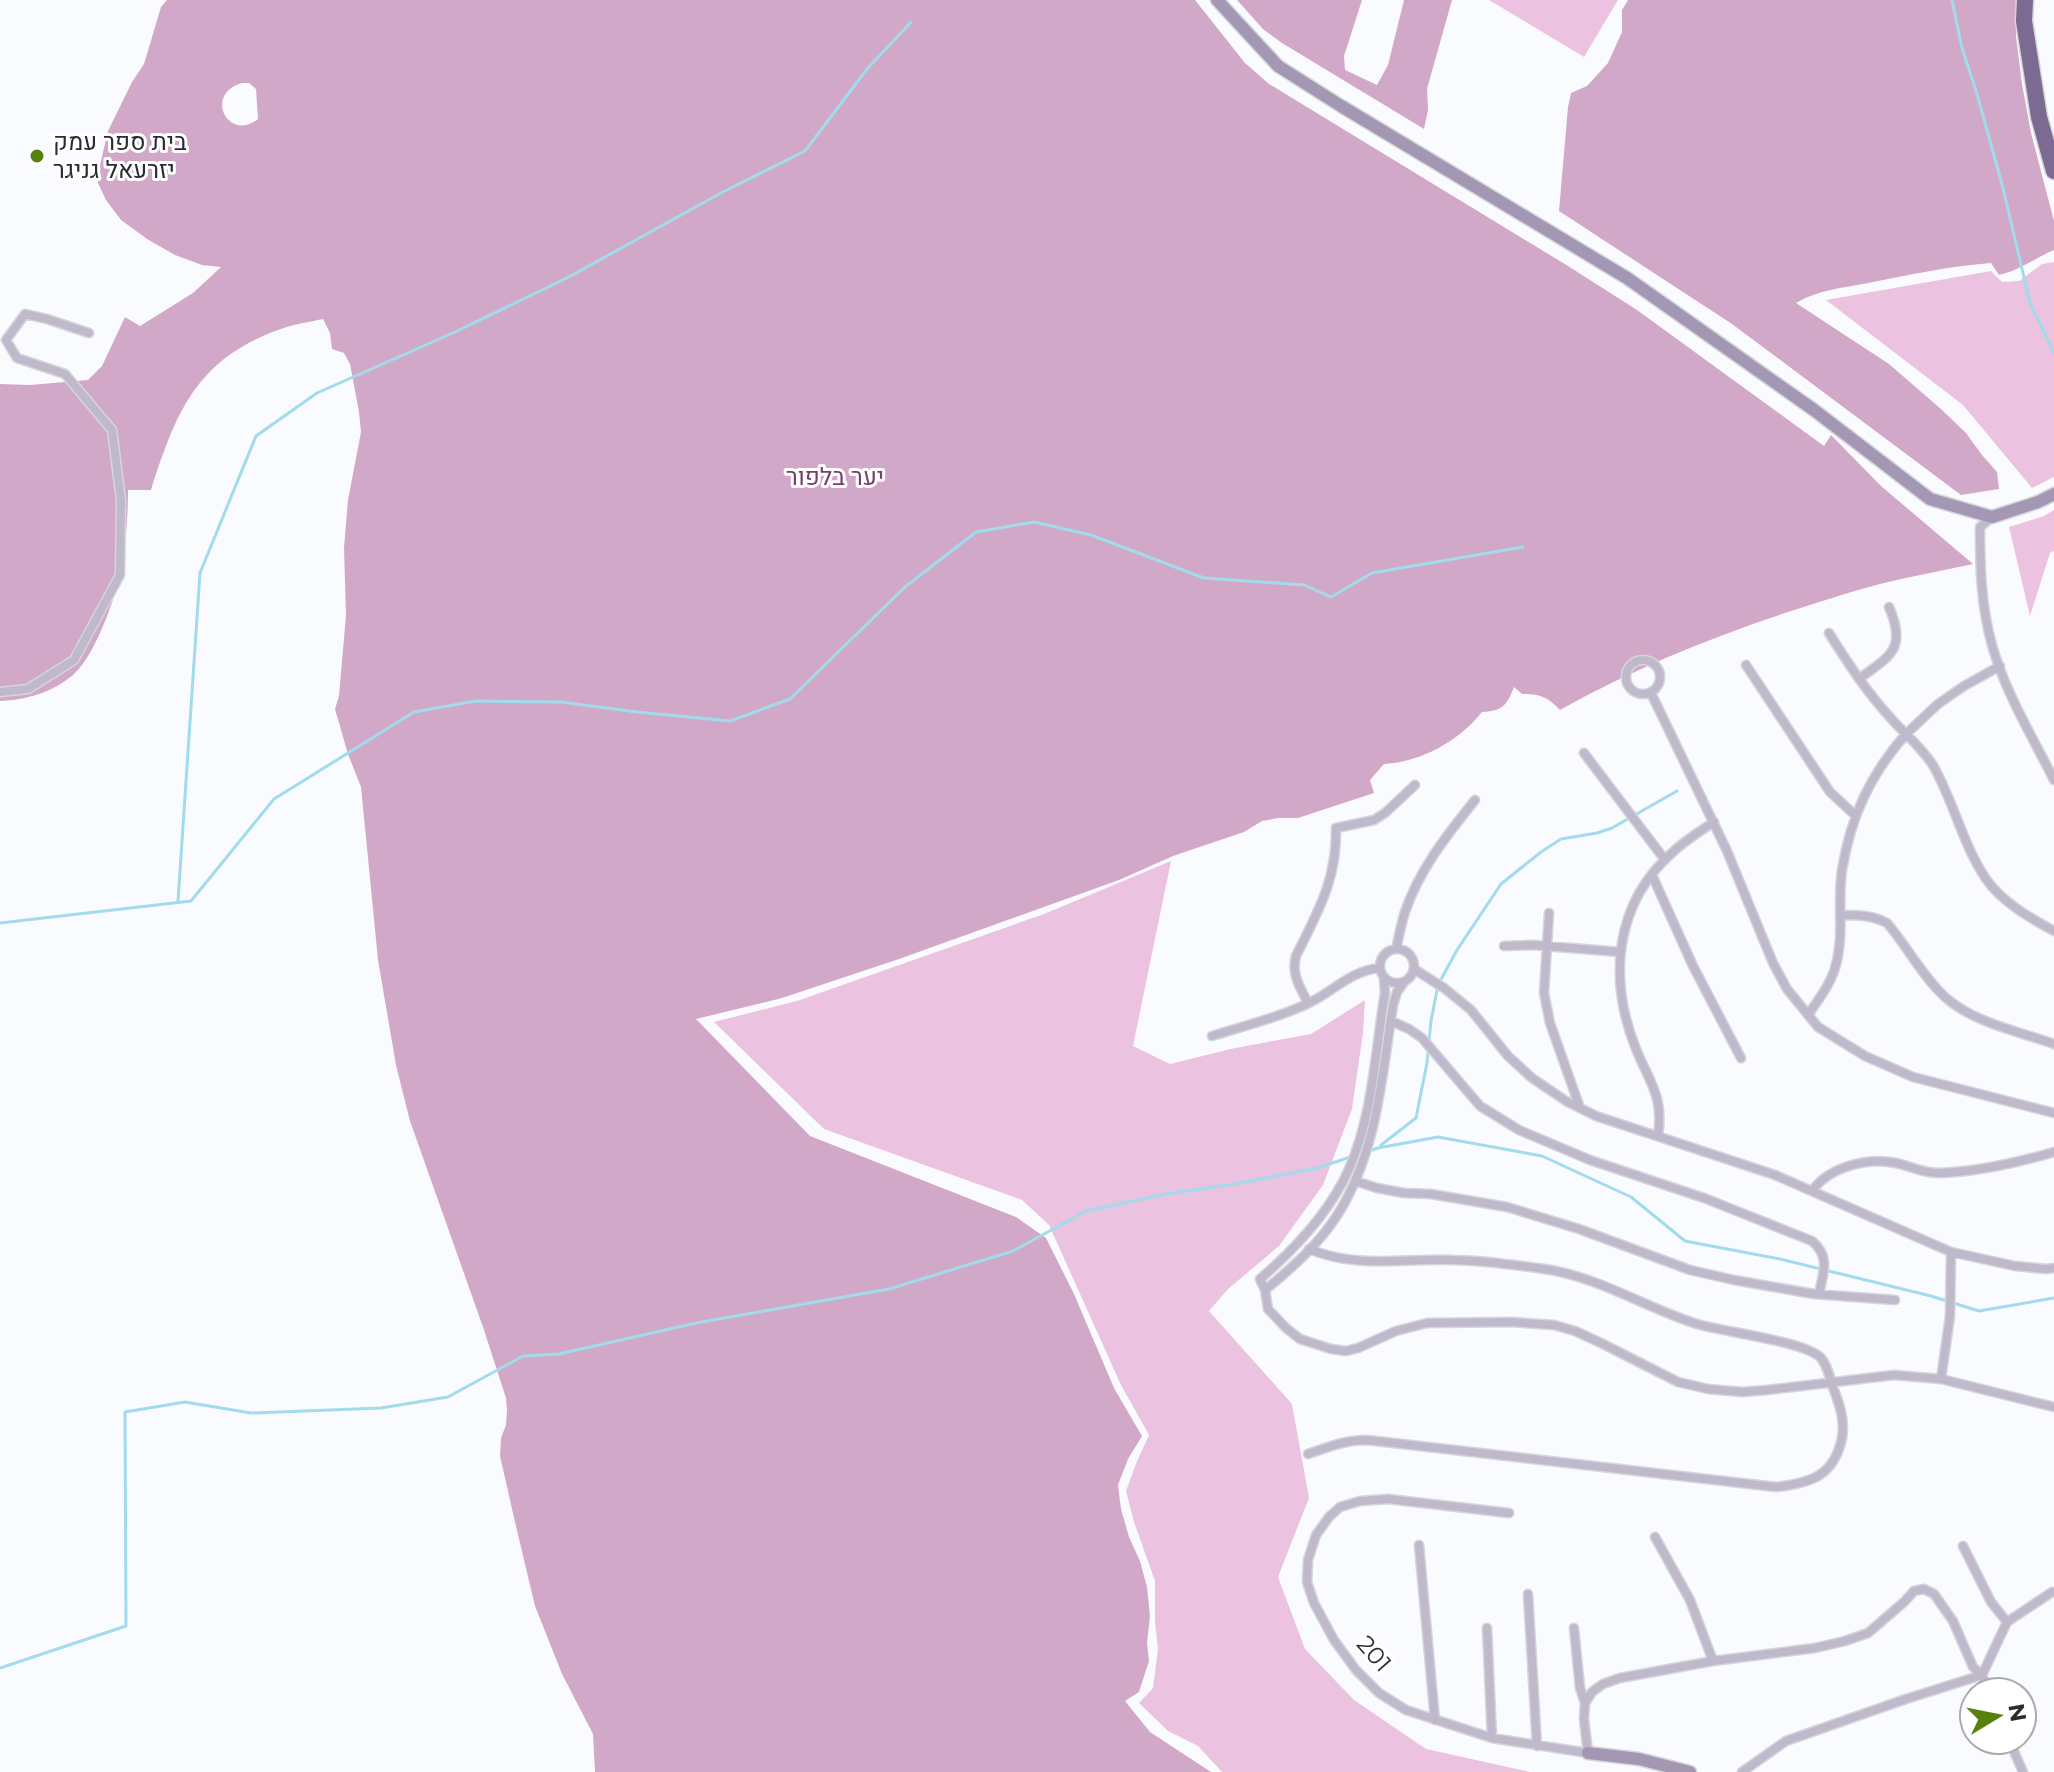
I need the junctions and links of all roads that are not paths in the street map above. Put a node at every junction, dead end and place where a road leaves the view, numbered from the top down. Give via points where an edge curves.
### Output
1 (1217, 0) edge
2 (2025, 0) edge
3 (2054, 171) edge
4 (89, 333) dead end
5 (2054, 494) edge
6 (1992, 517) junction
7 (1889, 607) dead end
8 (1829, 633) dead end
9 (1746, 665) dead end
10 (2000, 666) junction
11 (1859, 679) junction
12 (0, 692) edge
13 (1651, 693) junction
14 (1906, 734) junction
15 (1584, 753) dead end
16 (2054, 780) edge
17 (1415, 785) dead end
18 (1475, 800) dead end
19 (1856, 816) junction
20 (1714, 822) junction
21 (1665, 860) junction
22 (1652, 875) junction
23 (1549, 913) dead end
24 (1840, 915) junction
25 (2054, 931) edge
26 (1504, 946) dead end
27 (1546, 946) junction
28 (1396, 949) junction
29 (1620, 952) junction
30 (1379, 968) junction
31 (1414, 969) junction
32 (1384, 978) junction
33 (1404, 982) junction
34 (1308, 1003) junction
35 (1808, 1015) junction
36 (1391, 1021) junction
37 (1212, 1036) dead end
38 (2054, 1044) edge
39 (1741, 1058) dead end
40 (1580, 1108) junction
41 (2054, 1113) edge
42 (1658, 1136) junction
43 (2054, 1152) edge
44 (1355, 1181) junction
45 (1812, 1191) junction
46 (1309, 1249) junction
47 (1951, 1252) junction
48 (2054, 1268) edge
49 (1265, 1290) junction
50 (1819, 1294) junction
51 (1895, 1300) dead end
52 (1941, 1379) junction
53 (1831, 1382) junction
54 (2054, 1407) edge
55 (1308, 1454) dead end
56 (1509, 1513) dead end
57 (1655, 1537) dead end
58 (1419, 1545) dead end
59 (1963, 1546) dead end
60 (2052, 1592) edge
61 (1528, 1594) dead end
62 (2007, 1622) junction
63 (1487, 1628) dead end
64 (1574, 1628) dead end
65 (1713, 1661) junction
66 (1982, 1675) junction
67 (1585, 1703) junction
68 (1435, 1720) junction
69 (1492, 1738) junction
70 (1537, 1746) junction
71 (1588, 1753) junction
72 (1690, 1772) edge
73 (1742, 1772) edge

1 - 6 main road via 1278,66 1627,278 1930,499
2 - 3 highway via 2039,117
4 - 12 street via 25,314 6,340 17,358 65,374 112,430 121,500 120,575 74,660 28,689
5 - 6 main road
6 - 10 street via 1980,527 1981,581
7 - 11 street via 1897,641
8 - 11 street
9 - 19 street via 1830,792
10 - 14 street via 1938,704
10 - 16 street
11 - 14 street
13 - 13 street via 1660,683 1660,671 1653,662 1637,661 1626,673 1627,684 1635,693
13 - 20 street
14 - 19 street via 1871,780
14 - 25 street via 1934,767 1986,880 2012,905
15 - 21 street
17 - 34 street via 1374,820 1336,828 1332,877 1294,966
18 - 28 street via 1425,869 1405,911
19 - 24 street via 1842,870
20 - 21 street
20 - 35 street via 1773,963
21 - 22 street
22 - 29 street via 1624,928
22 - 39 street
23 - 27 street
24 - 35 street via 1836,966
24 - 38 street via 1877,917 1887,923 1944,996 1967,1013
26 - 27 street
27 - 29 street
27 - 40 street via 1544,993 1550,1023
28 - 30 street via 1386,953
28 - 31 street via 1410,955
29 - 42 street via 1621,1001 1658,1096
30 - 32 street
30 - 34 street via 1359,972
31 - 33 street
31 - 40 street via 1471,1010 1532,1078
32 - 33 street
32 - 49 street via 1363,1126 1348,1170 1325,1211 1260,1279
33 - 36 street
34 - 37 street
35 - 41 street via 1865,1056 1913,1077
36 - 44 street via 1379,1104
36 - 50 street via 1422,1038 1480,1106 1519,1130 1812,1241 1824,1254
40 - 42 street
42 - 45 street
43 - 45 street via 2014,1164 1935,1173 1870,1161 1846,1167
44 - 46 street via 1338,1214
44 - 50 street via 1507,1207 1690,1270
45 - 47 street
46 - 49 street
46 - 53 street via 1362,1262 1454,1260 1581,1277 1700,1325 1801,1348 1819,1356
47 - 48 street via 2015,1266
47 - 52 street via 1950,1316
49 - 53 street via 1268,1309 1286,1328 1300,1339 1331,1349 1358,1348 1427,1323 1511,1322 1575,1331 1667,1377 1708,1389 1754,1391
50 - 51 street
52 - 53 street via 1894,1375
52 - 54 street
53 - 55 street via 1842,1414 1838,1451 1817,1478 1796,1485 1776,1487 1367,1440
56 - 68 street, 201 via 1388,1499 1360,1501 1340,1507 1316,1535 1307,1582 1334,1640 1379,1693
57 - 65 street via 1690,1600
58 - 68 street
59 - 62 street
60 - 62 street
61 - 70 street
62 - 66 street
63 - 69 street
64 - 67 street
65 - 66 street via 1815,1648 1868,1633 1914,1591 1924,1589 1947,1612
65 - 67 street via 1620,1678 1603,1684
66 - 73 street via 1786,1741
67 - 71 street
68 - 69 street, 201
69 - 70 street, 201
70 - 71 street, 201
71 - 72 main road, 201

